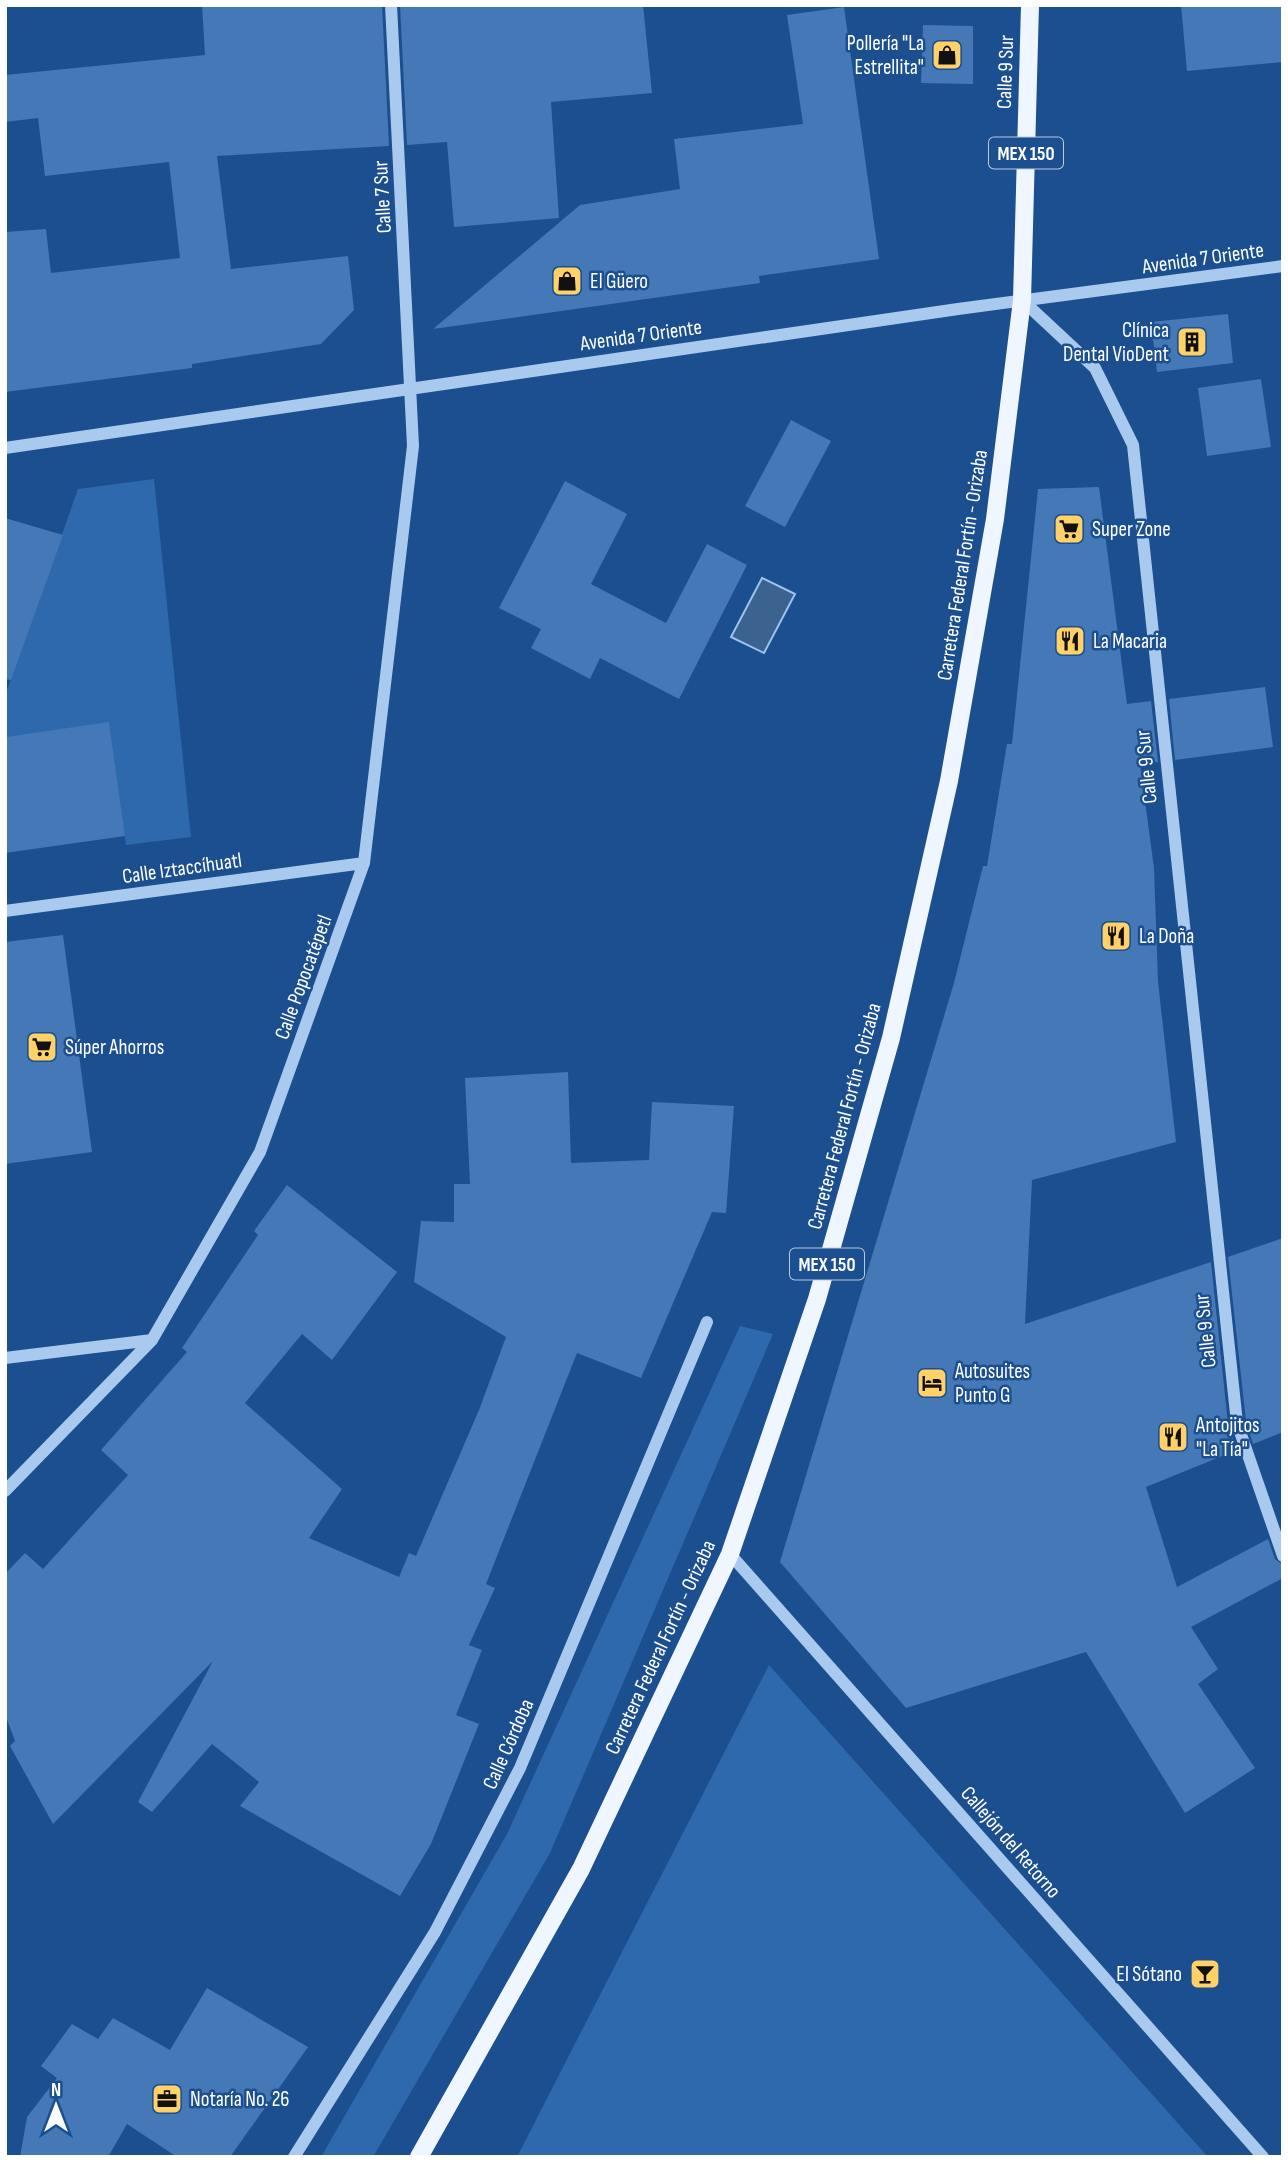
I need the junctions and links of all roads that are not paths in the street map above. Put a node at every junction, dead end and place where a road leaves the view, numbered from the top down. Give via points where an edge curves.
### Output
1 (391, 5) edge
2 (1030, 5) edge
3 (1283, 266) edge
4 (1022, 300) junction
5 (412, 388) junction
6 (5, 448) edge
7 (364, 863) junction
8 (5, 911) edge
9 (707, 1322) dead end
10 (152, 1340) junction
11 (5, 1358) edge
12 (5, 1491) edge
13 (730, 1554) junction
14 (1283, 1556) edge
15 (294, 2157) edge
16 (419, 2157) edge
17 (1263, 2157) edge

1 - 5 street, Calle 7 Sur
2 - 4 main road, Calle 9 Sur / MEX 150
3 - 4 street, Avenida 7 Oriente
4 - 5 street, Avenida 7 Oriente
4 - 13 main road, Carretera Federal Fortín - Orizaba / MEX 150 via 995,519 952,768 891,1038 817,1299
4 - 14 street, Calle 9 Sur via 1095,368 1133,445 1237,1423
5 - 6 street, Avenida 7 Oriente
5 - 7 street, Calle Popocatépetl via 413,446
7 - 8 street, Calle Iztaccíhuatl
7 - 10 street, Calle Popocatépetl via 260,1152
9 - 15 street, Calle Córdoba via 520,1768 435,1931
10 - 11 street
10 - 12 street, Calle Popocatépetl
13 - 16 main road, Carretera Federal Fortín - Orizaba / MEX 150 via 581,1869
13 - 17 street, Callejón del Retorno

